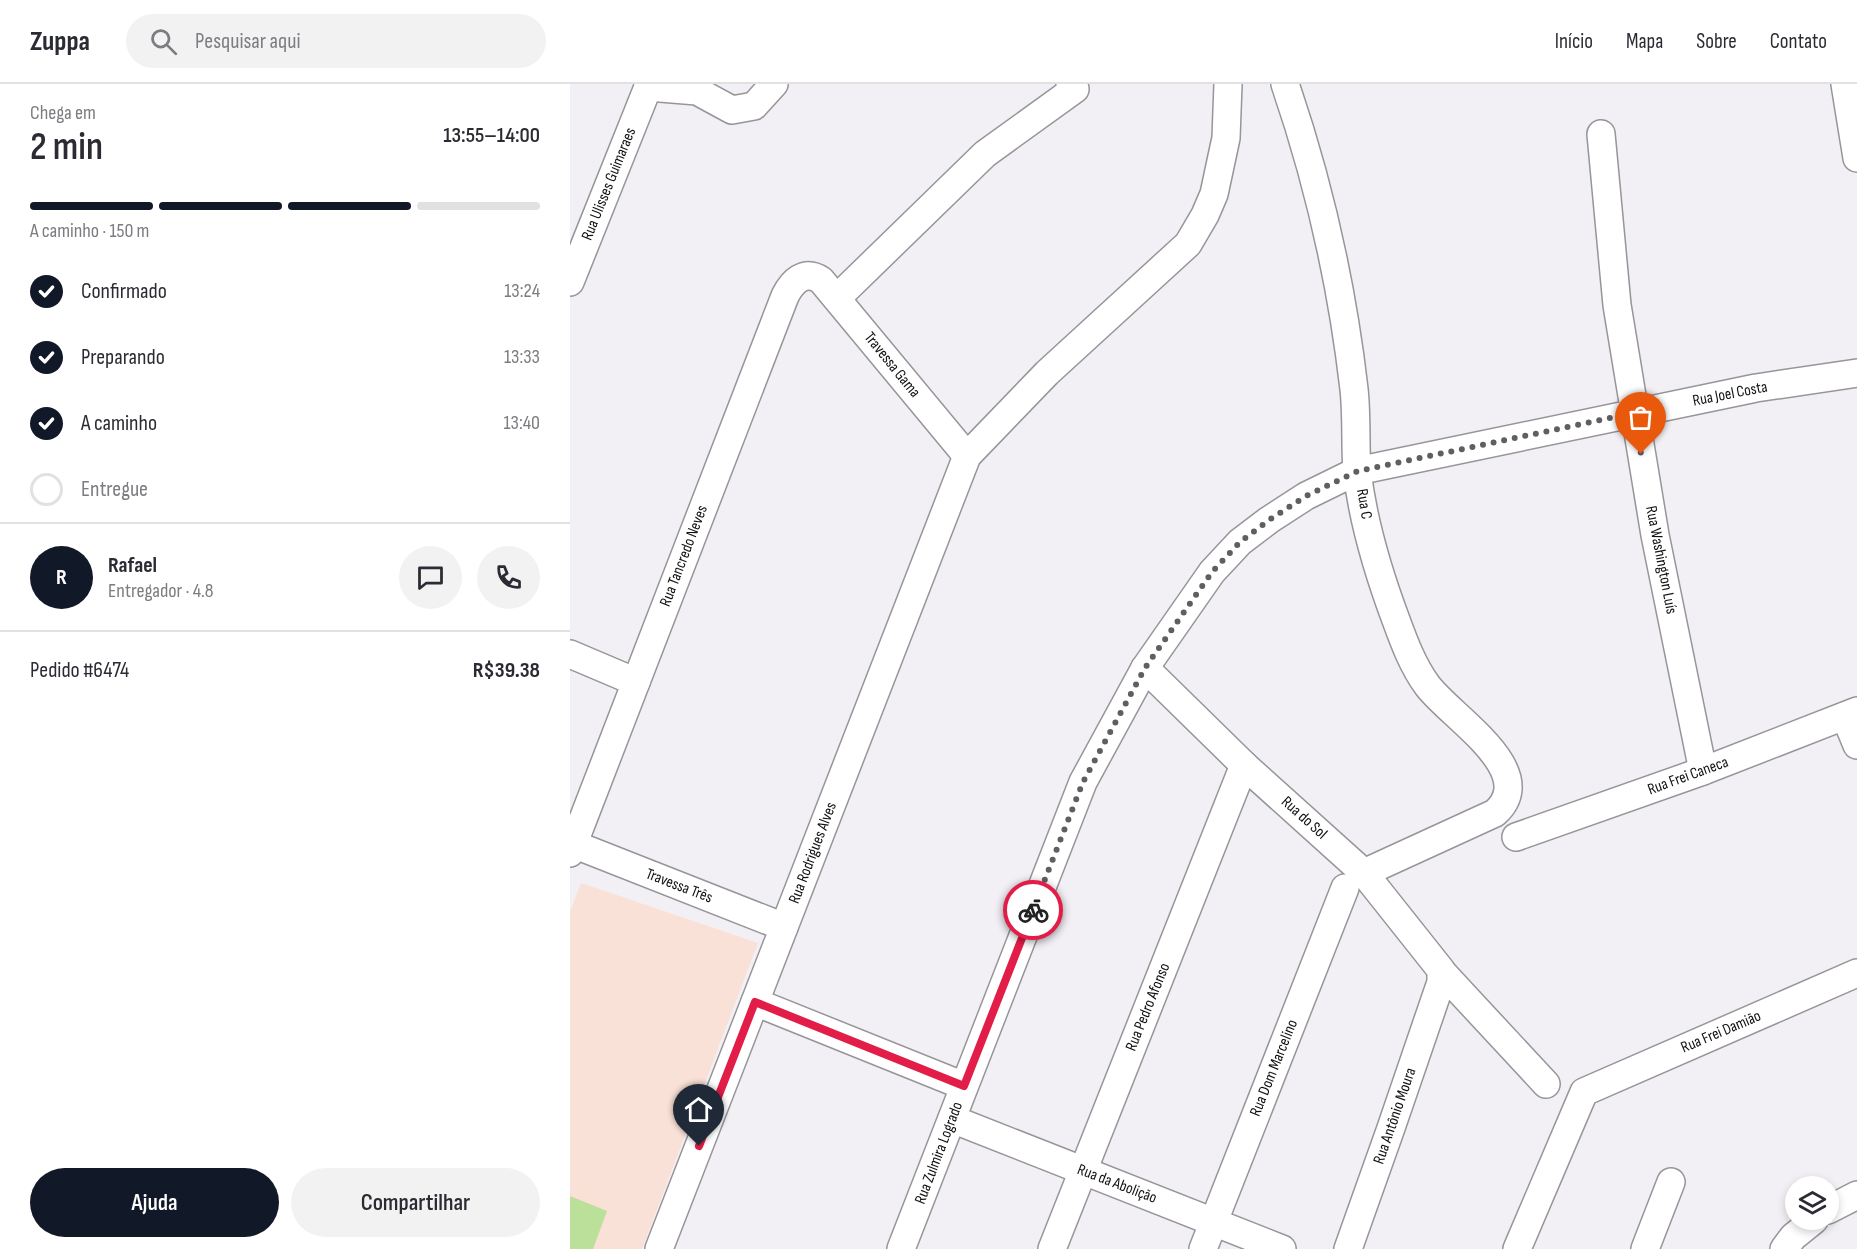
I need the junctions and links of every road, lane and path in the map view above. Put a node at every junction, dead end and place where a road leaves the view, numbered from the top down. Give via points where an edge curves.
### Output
1 (774, 84) edge
2 (1228, 84) edge
3 (1285, 84) edge
4 (1845, 84) edge
5 (646, 85) edge
6 (1073, 86) edge
7 (1601, 134) dead end
8 (1857, 158) edge
9 (814, 276) joint
10 (570, 282) edge
11 (837, 298) junction
12 (1857, 373) edge
13 (1634, 413) junction
14 (967, 456) junction
15 (1358, 471) junction
16 (570, 654) edge
17 (1145, 668) junction
18 (636, 682) junction
19 (1851, 714) edge
20 (1857, 745) edge
21 (1244, 765) junction
22 (1703, 771) junction
23 (1516, 837) dead end
24 (571, 848) edge
25 (1355, 880) junction
26 (784, 927) junction
27 (1857, 973) edge
28 (1441, 977) junction
29 (755, 1002) junction
30 (1546, 1084) dead end
31 (964, 1086) junction
32 (952, 1119) junction
33 (1083, 1171) junction
34 (1671, 1182) dead end
35 (1857, 1195) edge
36 (1839, 1204) edge
37 (1213, 1222) junction
38 (1802, 1230) edge
39 (659, 1249) edge
40 (901, 1249) edge
41 (1052, 1249) edge
42 (1203, 1249) edge
43 (1282, 1249) edge
44 (1348, 1249) edge
45 (1517, 1249) edge
46 (1645, 1249) edge
47 (1784, 1249) edge

1 - 5 street via 754,106 732,110 697,91
2 - 14 street via 1226,138 1214,194 1188,244 1047,373
3 - 15 street, Rua C via 1335,261 1354,391
4 - 8 street
5 - 10 street, Rua Ulisses Guimaraes
6 - 11 street via 985,154
7 - 13 street, Rua Washington Luís via 1617,305
9 - 11 street, Travessa Gama
9 - 18 street, Rua Tancredo Neves via 793,282 785,296
11 - 14 street, Travessa Gama
12 - 13 street, Rua Joel Costa via 1756,388
13 - 15 street, Rua Joel Costa
13 - 22 street, Rua Washington Luís
14 - 26 street, Rua Rodrigues Alves
15 - 17 street, Rua Zulmira Logrado via 1306,496 1240,542 1212,572
15 - 25 street, Rua C via 1373,556 1415,666 1428,687 1481,737 1501,764 1507,778 1507,796 1495,813
16 - 18 street
17 - 21 street, Rua do Sol
17 - 31 street, Rua Zulmira Logrado via 1083,782
18 - 24 street, Rua Tancredo Neves
19 - 20 street
19 - 22 street, Rua Frei Caneca
21 - 25 street, Rua do Sol
21 - 33 street, Rua Pedro Afonso
22 - 23 street, Rua Frei Caneca
24 - 26 street, Travessa Três
25 - 28 street, Rua do Sol via 1434,960
25 - 37 street, Rua Dom Marcelino
26 - 29 street, Rua Rodrigues Alves
27 - 45 street, Rua Frei Damião via 1584,1092
28 - 30 street, Rua do Sol
28 - 44 street, Rua Antônio Moura
29 - 31 street
29 - 39 street, Rua Rodrigues Alves
31 - 32 street, Rua Zulmira Logrado
32 - 33 street, Rua da Abolição
32 - 40 street, Rua Zulmira Logrado
33 - 37 street, Rua da Abolição
33 - 41 street, Rua Pedro Afonso
34 - 46 street
35 - 36 street
37 - 42 street, Rua Dom Marcelino
37 - 43 street, Rua da Abolição
38 - 47 street

